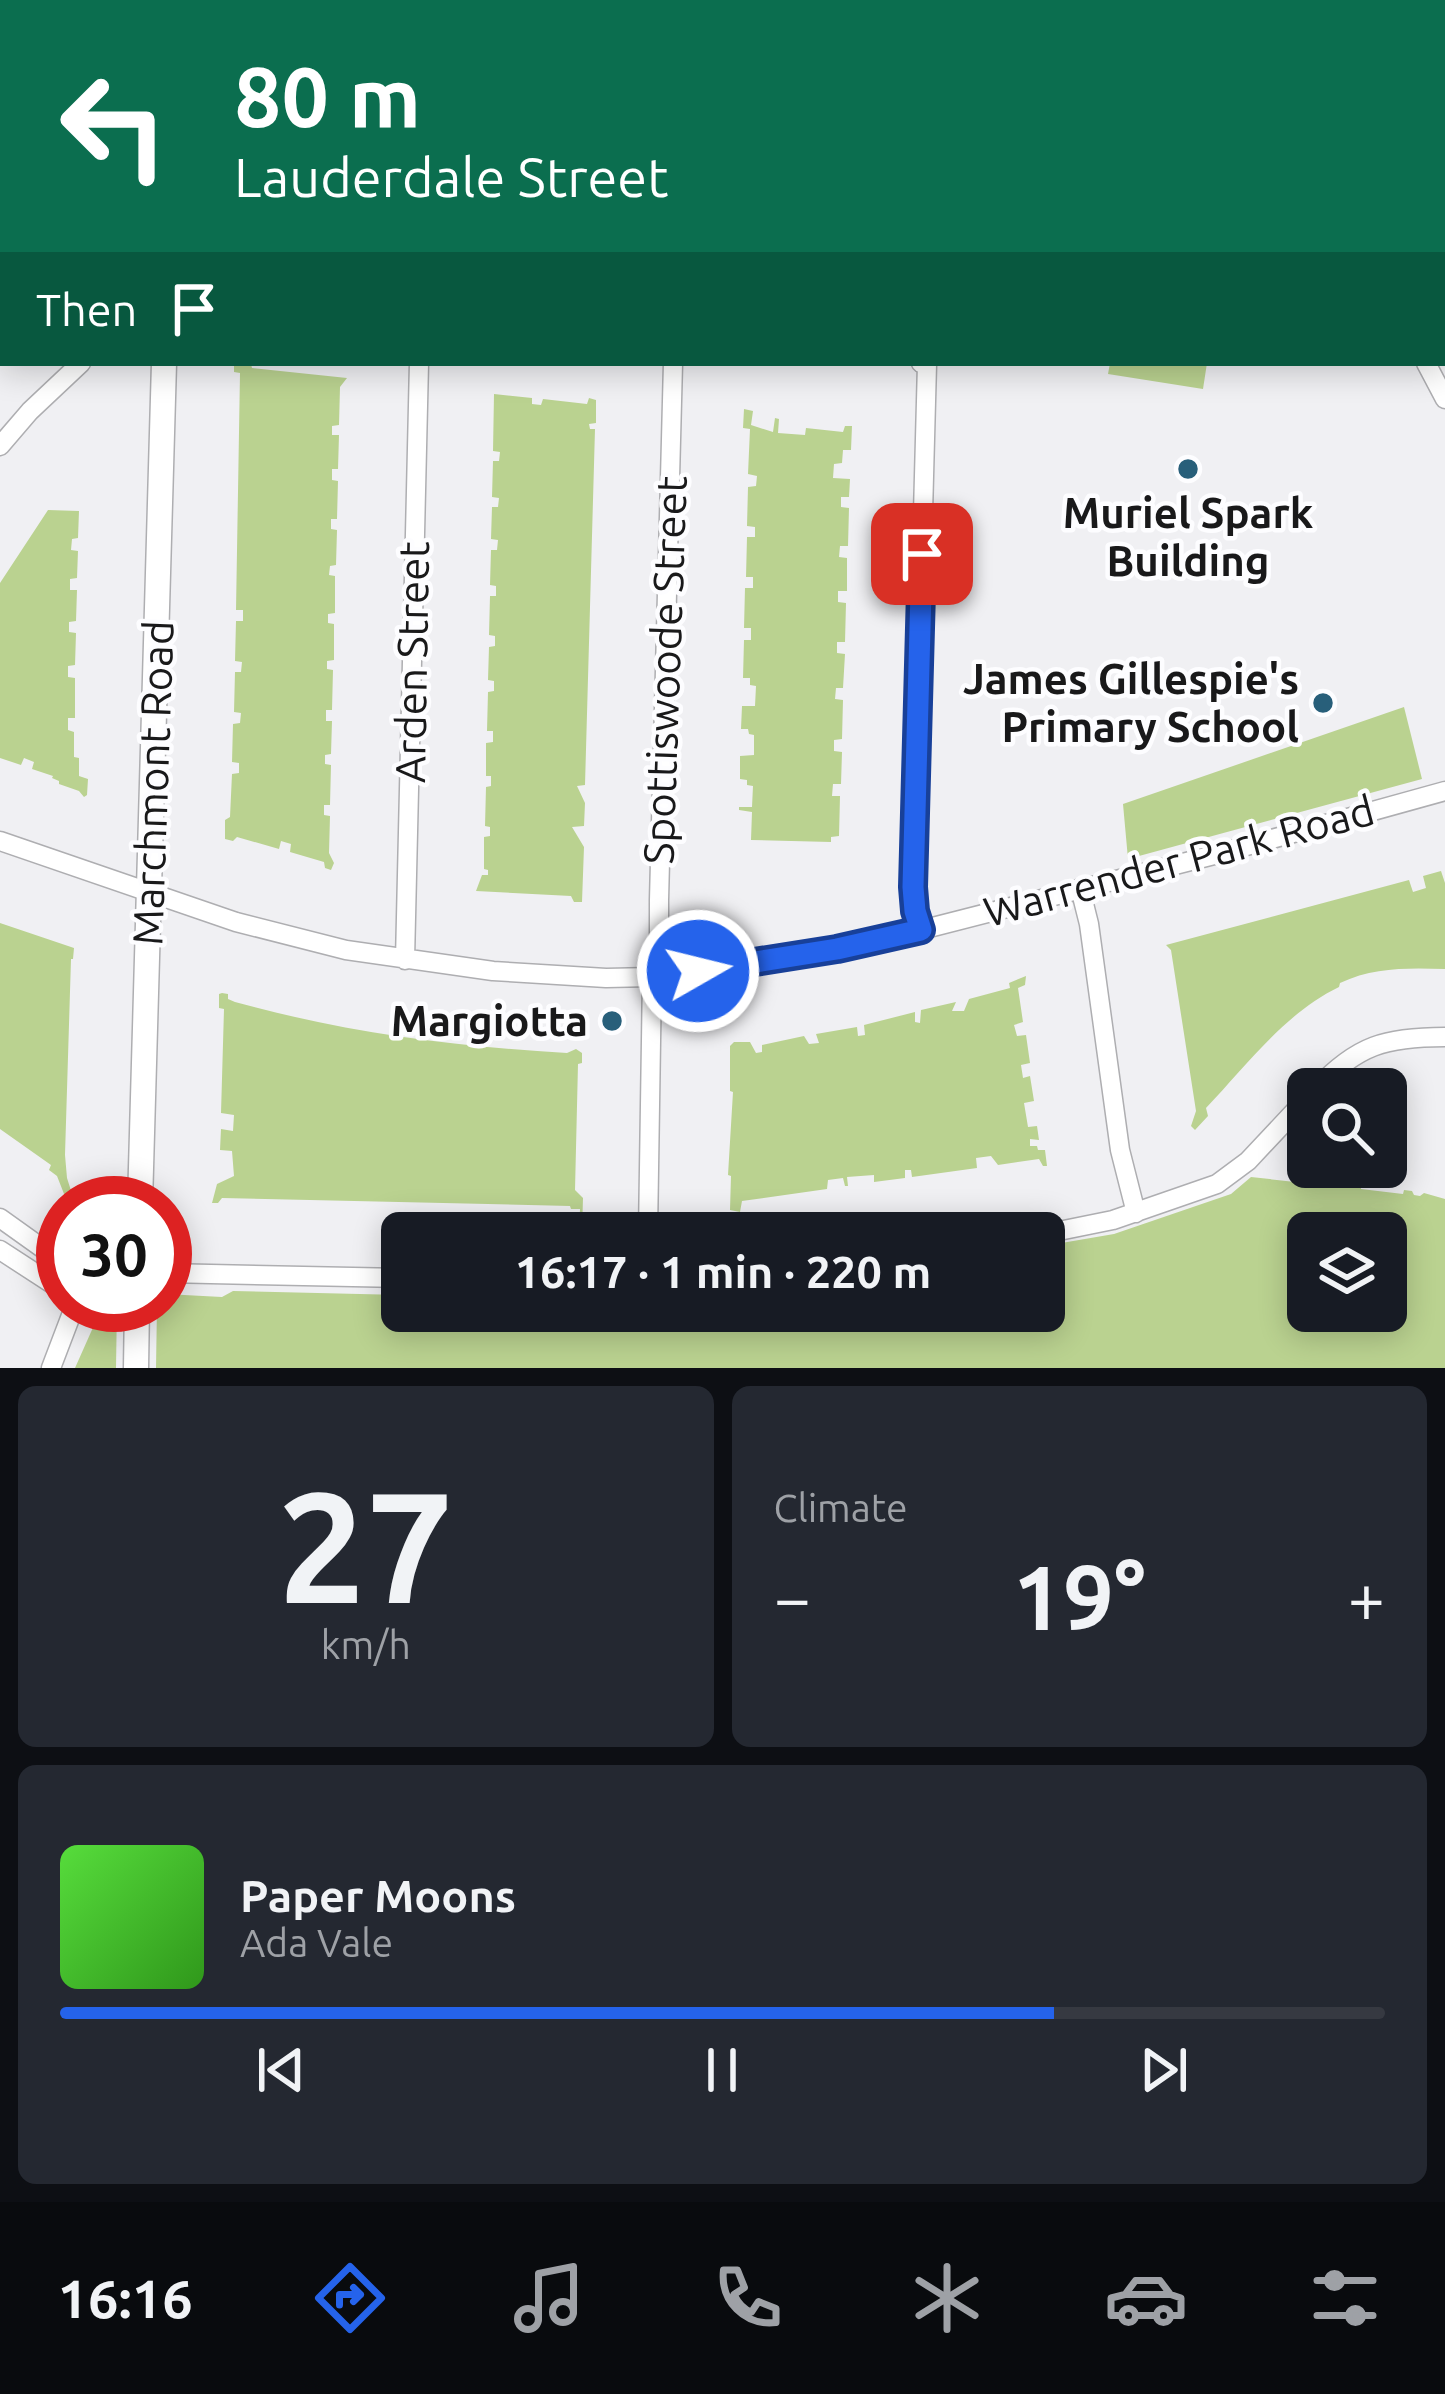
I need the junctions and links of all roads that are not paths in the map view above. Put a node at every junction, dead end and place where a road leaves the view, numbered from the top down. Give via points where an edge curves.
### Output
1 (78, 366) edge
2 (164, 366) edge
3 (419, 366) edge
4 (674, 366) edge
5 (924, 366) edge
6 (1428, 366) edge
7 (1445, 399) edge
8 (0, 446) edge
9 (1445, 791) edge
10 (0, 841) edge
11 (1080, 888) junction
12 (150, 891) junction
13 (921, 930) junction
14 (405, 960) junction
15 (655, 976) junction
16 (1445, 1036) edge
17 (1337, 1068) edge
18 (1287, 1119) edge
19 (141, 1176) edge
20 (649, 1212) edge
21 (1136, 1213) junction
22 (0, 1218) edge
23 (1065, 1230) edge
24 (36, 1244) edge
25 (0, 1250) edge
26 (36, 1273) edge
27 (192, 1274) edge
28 (381, 1278) edge
29 (64, 1332) edge
30 (137, 1332) edge
31 (50, 1368) edge
32 (136, 1368) edge

1 - 8 street
2 - 12 street, Marchmont Road
3 - 14 street, Arden Street
4 - 15 street, Spottiswoode Street
5 - 13 street via 913,887
6 - 7 street
9 - 11 street, Warrender Park Road
10 - 12 street, Warrender Park Road
11 - 13 street, Warrender Park Road
11 - 21 street
12 - 14 street, Warrender Park Road via 264,930
12 - 19 street, Marchmont Road
13 - 15 street, Warrender Park Road
14 - 15 street, Warrender Park Road via 559,976
15 - 20 street, Spottiswoode Street
16 - 17 street via 1368,1047
18 - 21 street via 1227,1178
21 - 23 street
22 - 24 street
25 - 26 street
27 - 28 street
29 - 31 street
30 - 32 street

